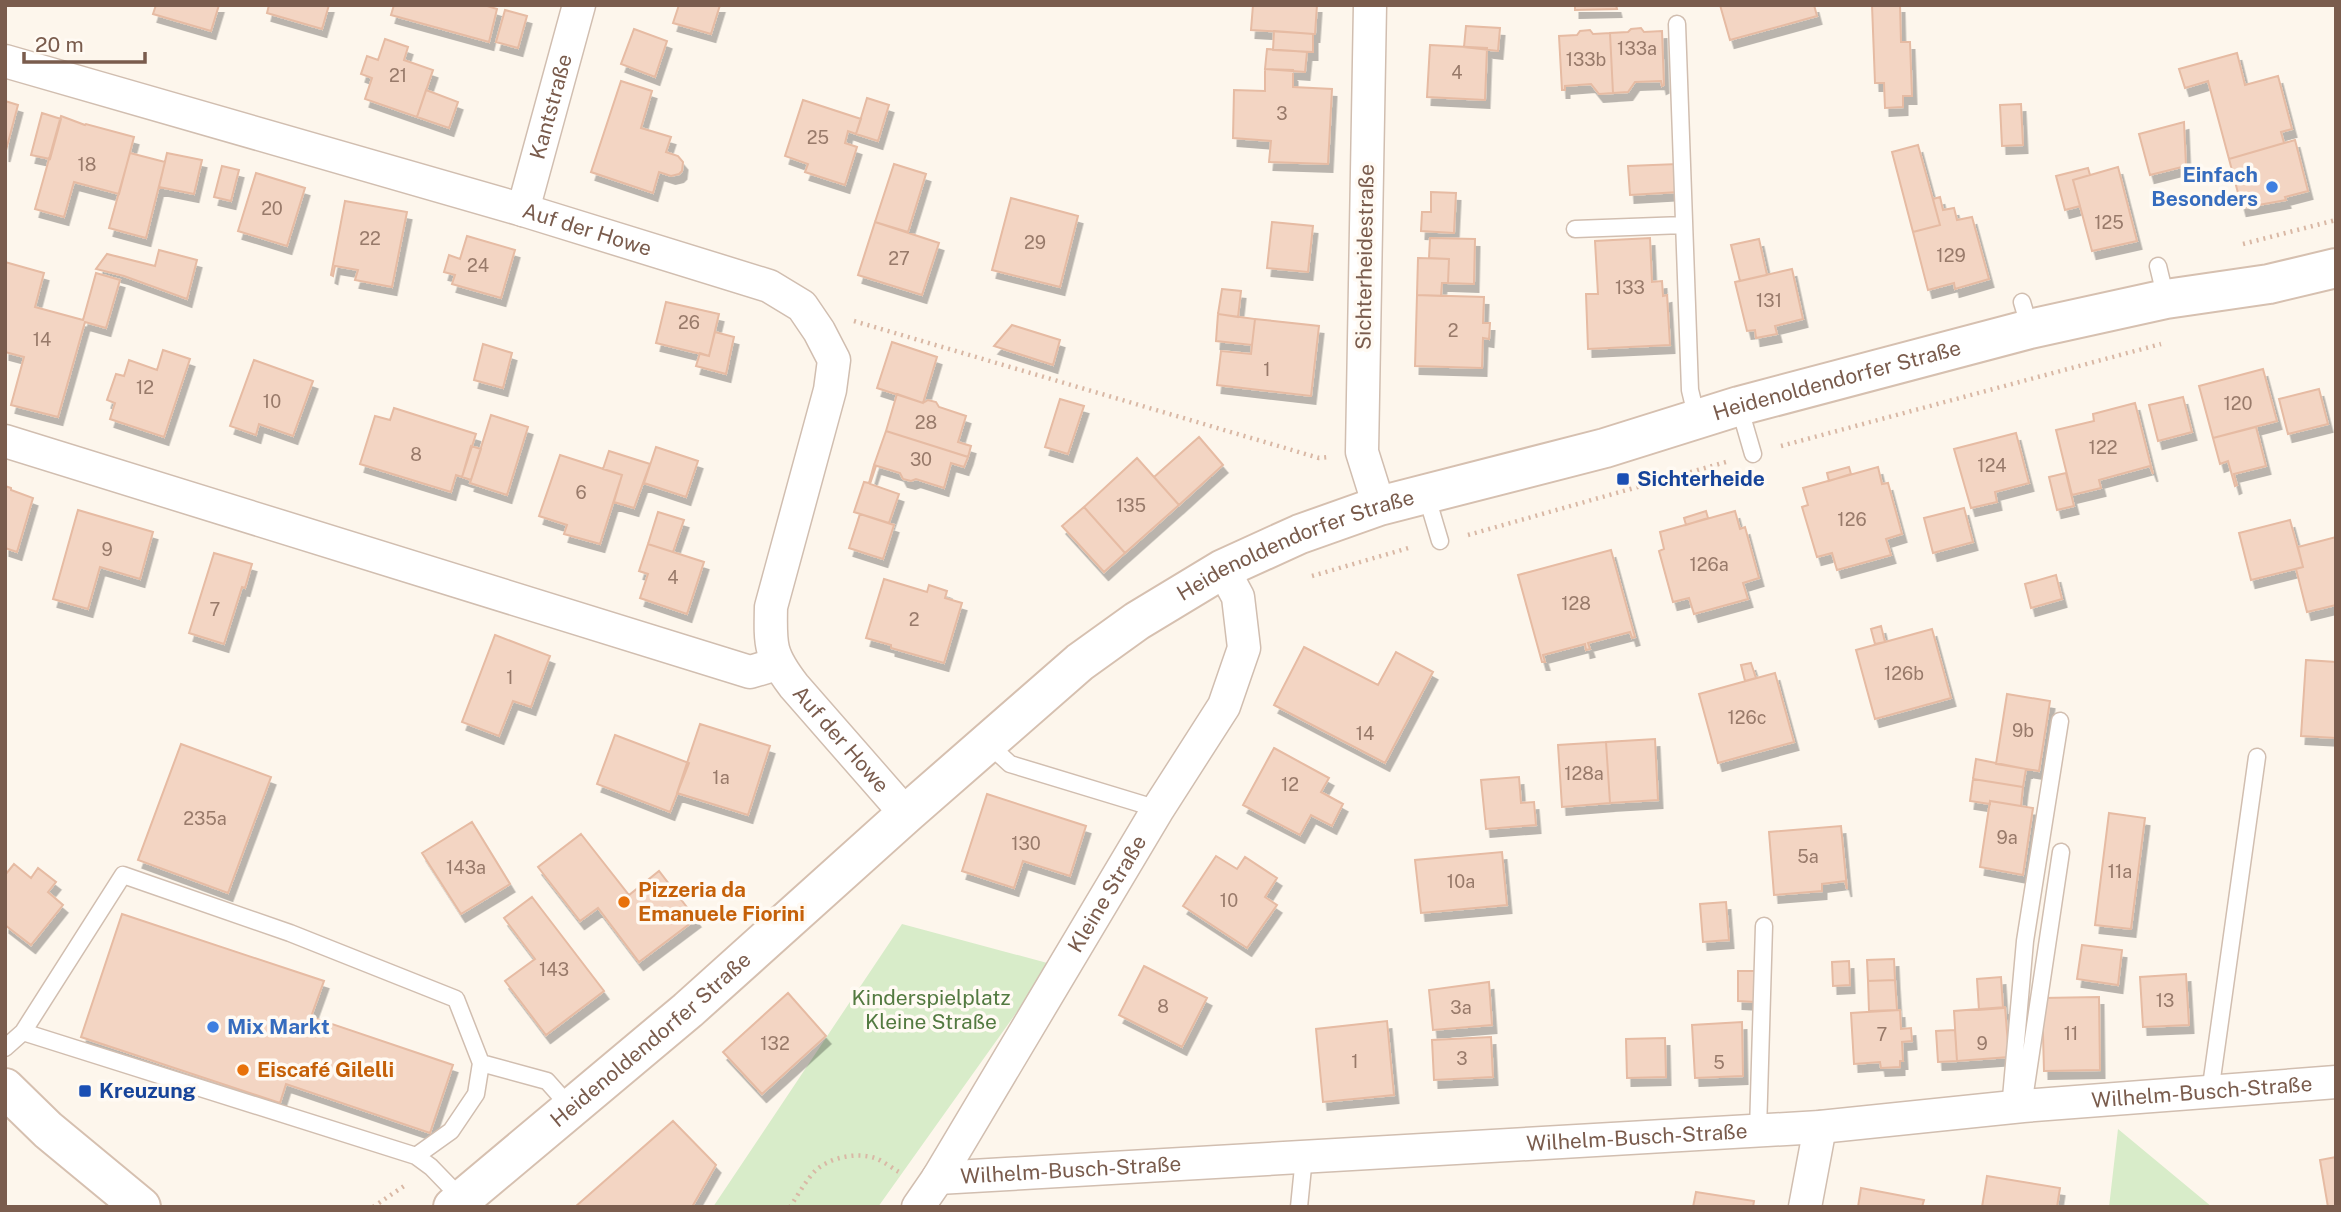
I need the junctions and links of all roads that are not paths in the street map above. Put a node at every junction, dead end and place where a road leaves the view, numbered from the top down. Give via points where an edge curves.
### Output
1 (579, 5) edge
2 (1370, 5) edge
3 (1677, 24) dead end
4 (5, 61) edge
5 (523, 210) junction
6 (1684, 225) junction
7 (1575, 229) dead end
8 (2336, 268) edge
9 (1739, 406) junction
10 (1698, 419) junction
11 (5, 441) edge
12 (1753, 454) road end
13 (1426, 494) junction
14 (1379, 506) junction
15 (1440, 541) road end
16 (1223, 569) junction
17 (777, 664) junction
18 (2060, 721) dead end
19 (986, 742) junction
20 (2257, 757) dead end
21 (1158, 809) junction
22 (906, 814) junction
23 (2061, 852) dead end
24 (1764, 926) dead end
25 (23, 1032) junction
26 (5, 1048) edge
27 (481, 1063) junction
28 (2336, 1082) edge
29 (5, 1088) edge
30 (2210, 1093) junction
31 (2017, 1107) junction
32 (571, 1108) junction
33 (1820, 1127) junction
34 (1758, 1130) junction
35 (416, 1156) junction
36 (1304, 1157) junction
37 (928, 1192) edge
38 (457, 1203) edge
39 (141, 1207) edge
40 (1299, 1207) edge
41 (1805, 1207) edge

1 - 5 street, Kantstraße
2 - 14 street, Sichterheidestraße via 1362,452
3 - 6 lane
4 - 5 street, Auf der Howe
5 - 17 street, Auf der Howe via 769,286 802,306 819,331 834,360 830,390 771,607 770,639
6 - 7 lane
6 - 10 lane via 1690,390
8 - 9 street, Heidenoldendorfer Straße via 2269,284 2162,283 2026,315
9 - 10 street, Heidenoldendorfer Straße
9 - 12 lane
10 - 13 street, Heidenoldendorfer Straße
11 - 17 street via 750,672
13 - 14 street, Heidenoldendorfer Straße
13 - 15 lane
14 - 16 street, Heidenoldendorfer Straße via 1300,534
16 - 19 street, Heidenoldendorfer Straße via 1080,662
16 - 21 street, Kleine Straße via 1238,597 1244,648 1224,705
17 - 22 street, Auf der Howe
18 - 31 lane via 2025,941
19 - 21 lane via 1010,764
19 - 22 street, Heidenoldendorfer Straße
20 - 30 lane
21 - 37 street, Kleine Straße
22 - 32 street, Heidenoldendorfer Straße via 688,1010
23 - 31 lane
24 - 34 lane
25 - 26 lane
25 - 27 lane via 123,874 456,999
25 - 35 lane
27 - 32 lane via 547,1081
27 - 35 lane via 476,1094 451,1131
28 - 30 street, Wilhelm-Busch-Straße
29 - 39 street
30 - 31 street, Wilhelm-Busch-Straße
31 - 33 street, Wilhelm-Busch-Straße
32 - 38 street, Heidenoldendorfer Straße
33 - 34 street, Wilhelm-Busch-Straße
33 - 41 street
34 - 36 street, Wilhelm-Busch-Straße
35 - 38 lane via 431,1167
36 - 37 street, Wilhelm-Busch-Straße
36 - 40 lane

